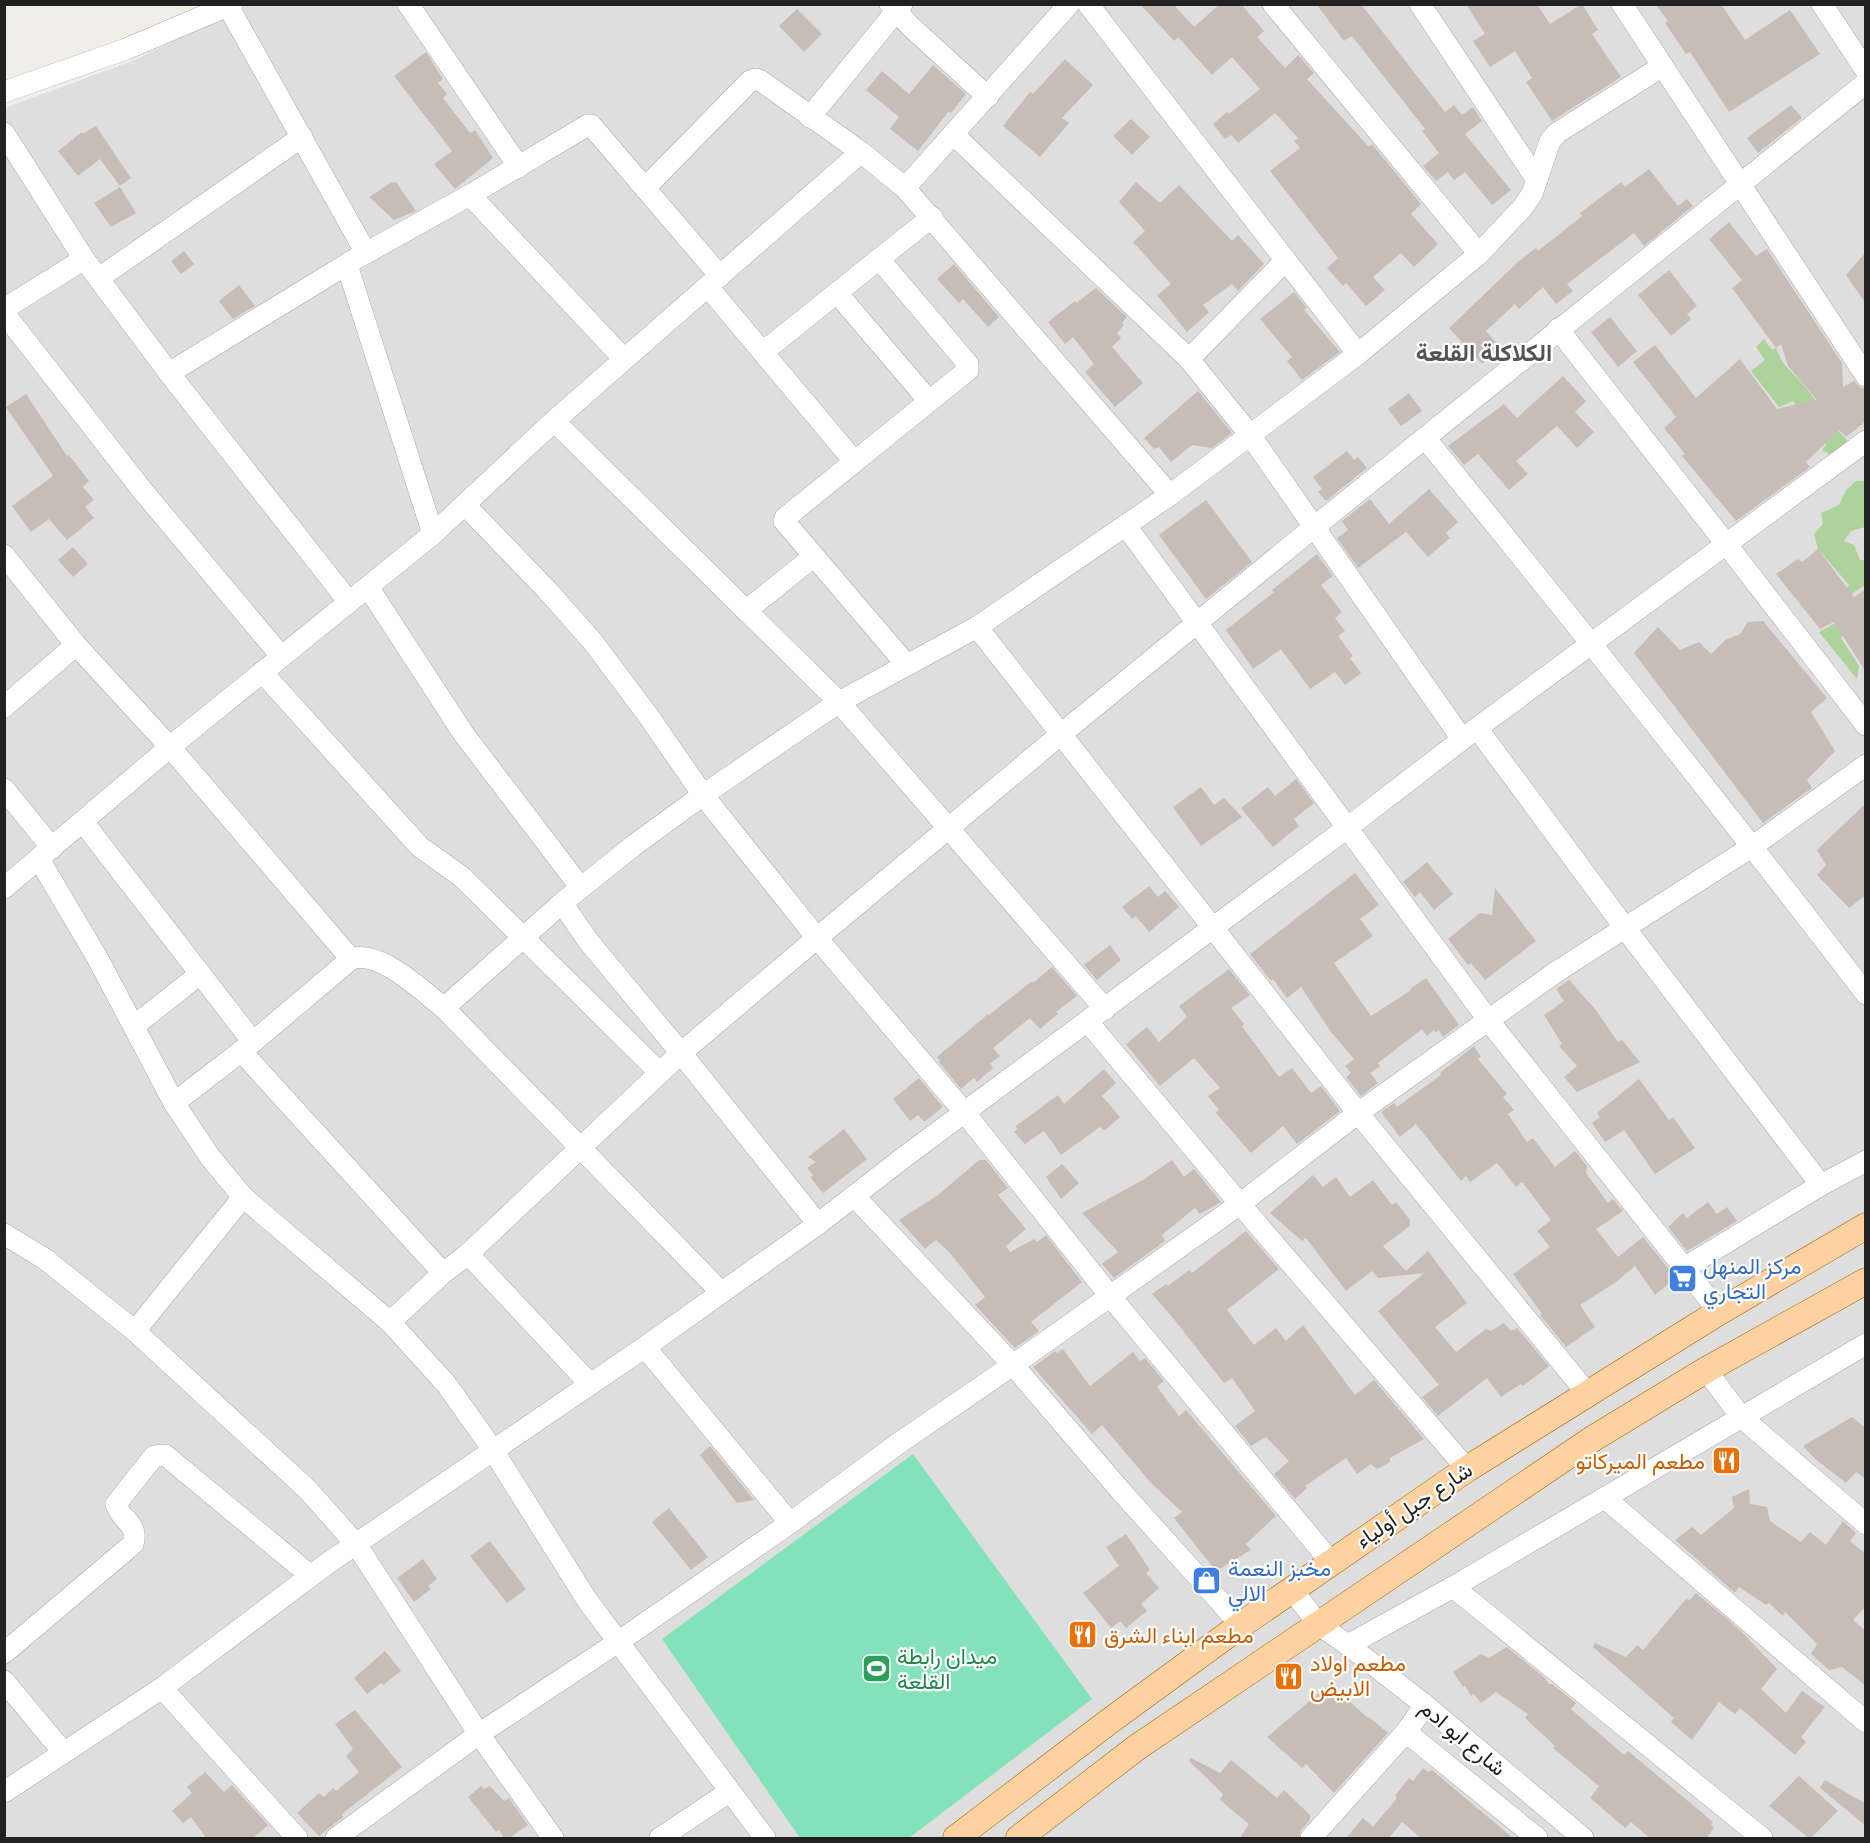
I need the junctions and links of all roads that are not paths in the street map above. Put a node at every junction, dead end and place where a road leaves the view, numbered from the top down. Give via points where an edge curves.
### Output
1 (408, 4) edge
2 (1069, 4) edge
3 (1088, 4) edge
4 (1273, 4) edge
5 (1420, 4) edge
6 (1622, 4) edge
7 (1822, 4) edge
8 (230, 5) edge
9 (896, 7) edge
10 (1661, 67) junction
11 (1866, 71) edge
12 (1866, 83) edge
13 (4, 92) edge
14 (987, 97) junction
15 (810, 117) junction
16 (4, 133) edge
17 (953, 134) junction
18 (302, 137) junction
19 (861, 152) junction
20 (519, 167) junction
21 (1537, 180) junction
22 (1739, 186) junction
23 (645, 188) junction
24 (905, 188) junction
25 (470, 195) junction
26 (932, 217) junction
27 (366, 253) junction
28 (1479, 254) junction
29 (84, 259) junction
30 (879, 259) junction
31 (1285, 261) junction
32 (347, 265) junction
33 (99, 278) junction
34 (714, 282) junction
35 (837, 293) junction
36 (4, 311) edge
37 (1557, 329) junction
38 (763, 352) junction
39 (1358, 354) junction
40 (624, 359) junction
41 (1189, 359) junction
42 (169, 373) junction
43 (1866, 376) edge
44 (929, 401) junction
45 (554, 421) junction
46 (1250, 435) junction
47 (1425, 438) junction
48 (1866, 441) edge
49 (854, 461) junction
50 (1170, 495) junction
51 (465, 505) junction
52 (1126, 526) junction
53 (1313, 528) junction
54 (433, 534) junction
55 (1727, 544) junction
56 (4, 555) edge
57 (813, 557) junction
58 (368, 587) junction
59 (349, 602) junction
60 (746, 611) junction
61 (1198, 623) junction
62 (977, 627) junction
63 (1593, 644) junction
64 (76, 645) junction
65 (281, 656) junction
66 (906, 664) junction
67 (262, 672) junction
68 (839, 702) junction
69 (4, 706) edge
70 (1866, 725) edge
71 (1469, 734) junction
72 (1060, 735) junction
73 (170, 747) junction
74 (1866, 765) edge
75 (4, 789) edge
76 (703, 795) junction
77 (83, 822) junction
78 (1347, 828) junction
79 (947, 829) junction
80 (1753, 846) junction
81 (46, 853) junction
82 (4, 888) edge
83 (581, 888) junction
84 (562, 903) junction
85 (1212, 927) junction
86 (1625, 928) junction
87 (522, 938) junction
88 (817, 938) junction
89 (351, 959) junction
90 (200, 974) junction
91 (1866, 994) edge
92 (444, 1008) junction
93 (1096, 1016) junction
94 (1489, 1021) junction
95 (134, 1026) junction
96 (247, 1047) junction
97 (681, 1053) junction
98 (660, 1073) junction
99 (174, 1103) junction
100 (965, 1113) junction
101 (1358, 1113) junction
102 (581, 1148) junction
103 (1866, 1161) edge
104 (1821, 1185) junction
105 (854, 1196) junction
106 (243, 1197) junction
107 (1240, 1203) junction
108 (818, 1224) junction
109 (1866, 1226) edge
110 (9, 1243) edge
111 (468, 1254) junction
112 (1684, 1268) junction
113 (443, 1273) junction
114 (1866, 1281) edge
115 (721, 1292) junction
116 (1110, 1296) junction
117 (1719, 1312) junction
118 (390, 1322) junction
119 (135, 1331) junction
120 (1866, 1344) edge
121 (645, 1347) junction
122 (1014, 1365) junction
123 (1706, 1370) junction
124 (590, 1384) junction
125 (1587, 1393) junction
126 (1741, 1417) junction
127 (493, 1450) junction
128 (1467, 1469) junction
129 (1605, 1498) junction
130 (790, 1523) junction
131 (1866, 1524) edge
132 (356, 1544) junction
133 (1331, 1562) junction
134 (311, 1576) junction
135 (1454, 1587) junction
136 (1292, 1589) junction
137 (1318, 1624) junction
138 (1241, 1625) junction
139 (618, 1642) junction
140 (1348, 1645) junction
141 (4, 1653) edge
142 (4, 1681) edge
143 (162, 1688) junction
144 (1425, 1706) junction
145 (1866, 1722) edge
146 (1406, 1732) junction
147 (479, 1734) junction
148 (63, 1752) junction
149 (4, 1792) edge
150 (729, 1792) junction
151 (297, 1839) edge
152 (336, 1839) edge
153 (553, 1839) edge
154 (660, 1839) edge
155 (765, 1839) edge
156 (956, 1839) edge
157 (1019, 1839) edge
158 (1311, 1839) edge
159 (1537, 1839) edge
160 (1583, 1839) edge
161 (1762, 1839) edge

1 - 20 street
2 - 14 street
3 - 31 street
4 - 28 street
5 - 21 street
6 - 10 street
7 - 11 street
8 - 13 street via 126,49
8 - 18 street
9 - 14 street
9 - 15 street
10 - 21 street via 1557,133 1544,154
10 - 22 street
12 - 22 street
14 - 17 street
15 - 19 street
15 - 23 street via 761,81 752,80
16 - 29 street
17 - 24 street
17 - 41 street
18 - 27 street
18 - 33 street
19 - 24 street
19 - 34 street
20 - 23 street via 591,125
20 - 25 street
21 - 28 street via 1523,207
22 - 37 street
22 - 43 street
23 - 34 street
24 - 26 street
25 - 27 street
25 - 40 street
26 - 30 street
26 - 50 street
27 - 32 street
28 - 39 street
29 - 33 street
29 - 36 street
30 - 35 street
30 - 44 street via 969,367
31 - 39 street
31 - 41 street
32 - 42 street
32 - 54 street
33 - 42 street
34 - 38 street
34 - 40 street
35 - 38 street
35 - 44 street
36 - 65 street via 142,490
37 - 47 street
37 - 55 street
38 - 49 street
39 - 46 street
40 - 45 street
41 - 46 street
42 - 59 street
44 - 49 street
45 - 51 street
45 - 60 street
46 - 50 street
46 - 53 street
47 - 53 street
47 - 63 street
48 - 55 street
49 - 57 street via 784,520
50 - 52 street
51 - 54 street
51 - 76 street via 593,642
52 - 61 street
52 - 62 street
53 - 61 street
53 - 71 street
54 - 58 street
55 - 63 street
55 - 70 street
56 - 64 street
57 - 60 street
57 - 66 street
58 - 59 street
58 - 83 street via 463,733
59 - 65 street
60 - 68 street
61 - 72 street
61 - 78 street
62 - 66 street
62 - 72 street
63 - 71 street
63 - 80 street
64 - 69 street
64 - 73 street
65 - 67 street
66 - 68 street
67 - 73 street
67 - 87 street via 420,847 462,877
68 - 76 street
68 - 79 street
71 - 78 street
71 - 86 street
72 - 79 street
72 - 85 street
73 - 77 street
73 - 89 street
74 - 80 street
75 - 81 street
76 - 83 street
76 - 88 street
77 - 81 street
77 - 90 street
78 - 85 street
78 - 94 street
79 - 88 street
79 - 93 street
80 - 86 street
80 - 91 street
81 - 82 street
81 - 95 street
83 - 84 street
84 - 87 street
84 - 97 street via 589,942
85 - 93 street
85 - 101 street
86 - 94 street
86 - 104 street
87 - 92 street
87 - 98 street
88 - 97 street
88 - 100 street
89 - 92 street via 363,956 379,961
89 - 96 street
90 - 95 street
90 - 96 street
92 - 102 street
93 - 100 street
93 - 107 street
94 - 101 street
94 - 112 street
95 - 99 street
96 - 99 street
96 - 113 street
97 - 98 street
97 - 108 street
98 - 102 street
99 - 106 street
100 - 105 street
100 - 116 street
101 - 107 street
101 - 125 street
102 - 111 street
102 - 115 street
103 - 104 street
104 - 112 street
105 - 108 street
105 - 122 street
106 - 118 street
106 - 119 street
107 - 116 street
107 - 128 street
108 - 115 street
109 - 117 main road, شارع جبل أولياء
110 - 119 street via 45,1259
111 - 113 street
111 - 124 street
112 - 117 street
113 - 118 street
114 - 123 main road, شارع جبل أولياء
115 - 121 street
116 - 122 street
116 - 133 street
117 - 125 main road, شارع جبل أولياء
118 - 127 street via 447,1384
119 - 132 street via 308,1489
120 - 126 street
121 - 124 street
121 - 130 street
122 - 130 street
122 - 138 street
123 - 126 street
123 - 137 main road, شارع جبل أولياء via 1594,1438
124 - 127 street
125 - 128 main road, شارع جبل أولياء
126 - 129 street
126 - 131 street
127 - 132 street
127 - 139 street via 587,1600
128 - 133 main road, شارع جبل أولياء
129 - 135 street
129 - 145 street
130 - 139 street
132 - 134 street
132 - 147 street
133 - 136 main road, شارع جبل أولياء
134 - 141 street via 161,1454 154,1456 116,1504 136,1534 133,1544
134 - 143 street
135 - 140 street
135 - 161 street
136 - 137 street, شارع ابو ادم
136 - 138 main road, شارع جبل أولياء
137 - 140 street, شارع ابو ادم
137 - 157 main road, شارع جبل أولياء via 1136,1748
138 - 156 main road, شارع جبل أولياء
139 - 147 street
139 - 150 street
140 - 144 street, شارع ابو ادم
142 - 148 street
143 - 148 street
143 - 151 street
144 - 146 street
144 - 160 street, شارع ابو ادم
146 - 158 street
146 - 159 street
147 - 152 street
147 - 153 street
148 - 149 street
150 - 154 street
150 - 155 street

